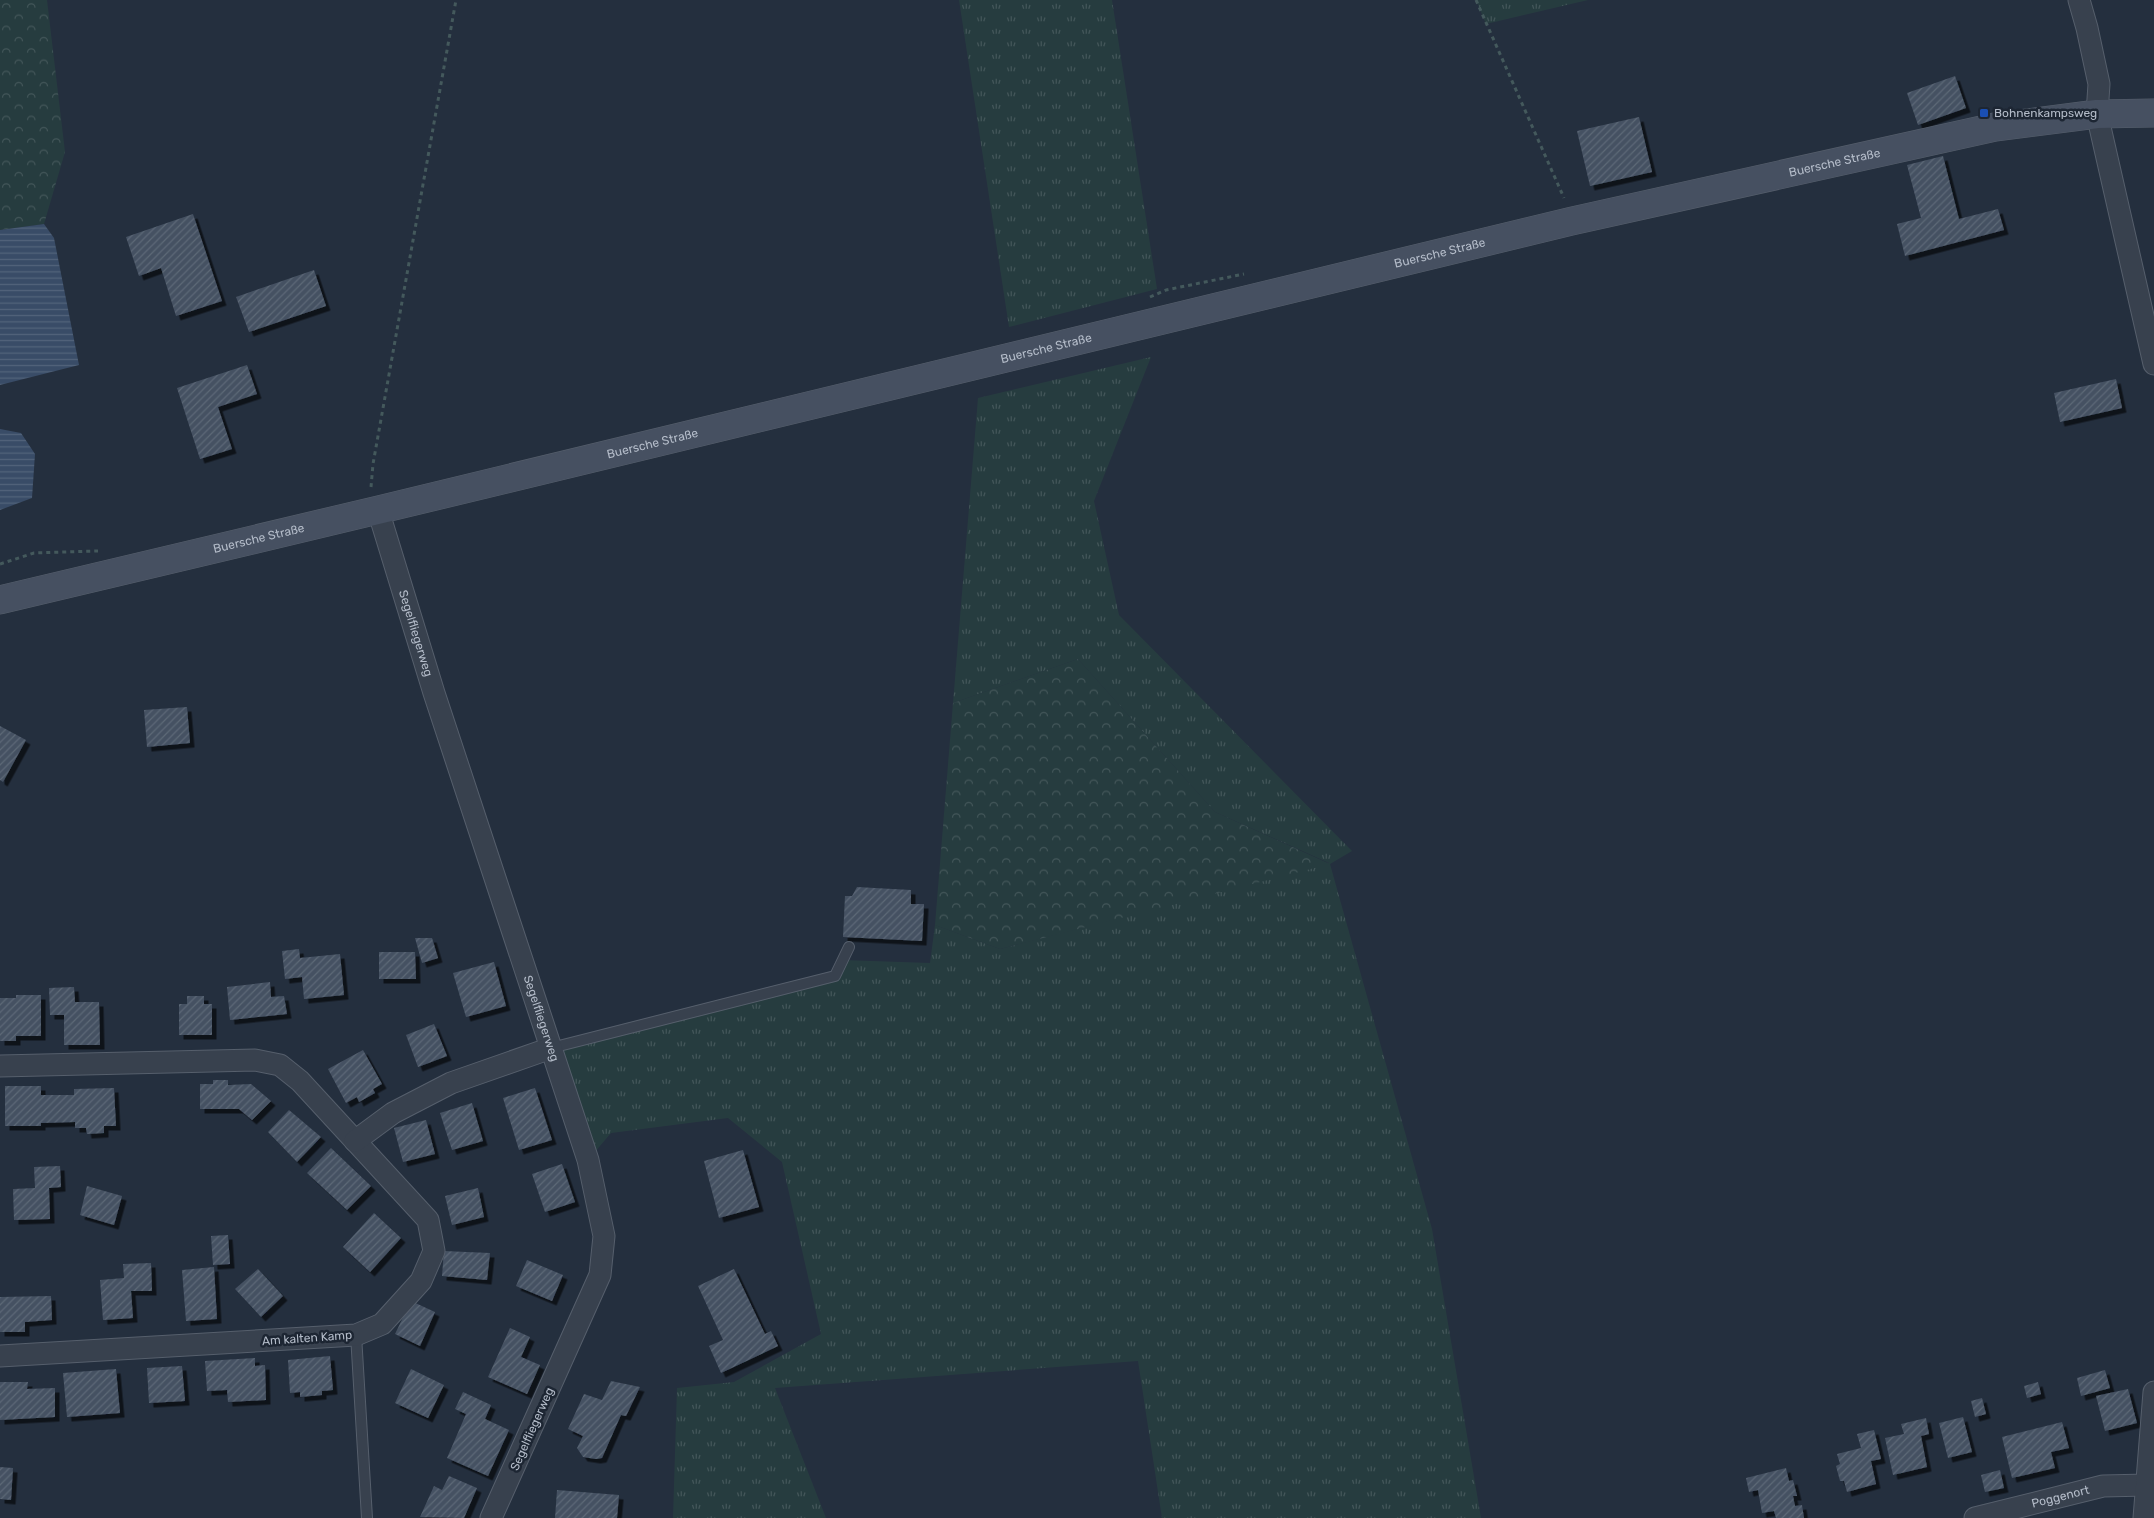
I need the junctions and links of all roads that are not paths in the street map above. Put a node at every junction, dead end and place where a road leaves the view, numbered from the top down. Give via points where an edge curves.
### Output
1 (2079, 0) edge
2 (2154, 113) edge
3 (2097, 114) junction
4 (2154, 364) edge
5 (375, 501) junction
6 (0, 600) edge
7 (849, 947) dead end
8 (551, 1048) junction
9 (0, 1066) edge
10 (355, 1141) junction
11 (356, 1335) junction
12 (0, 1356) edge
13 (2154, 1392) edge
14 (2146, 1485) junction
15 (367, 1518) edge
16 (491, 1518) edge
17 (1975, 1518) edge
18 (2144, 1518) edge

1 - 3 street via 2099,84
2 - 3 main road, Buersche Straße
3 - 4 street
3 - 5 main road, Buersche Straße via 1996,127 1572,221
5 - 6 main road, Buersche Straße
5 - 8 street, Segelfliegerweg via 434,693
7 - 8 lane via 835,976
8 - 10 street via 451,1083 393,1112
8 - 16 street, Segelfliegerweg via 588,1160 604,1236 600,1275
9 - 10 street, Am kalten Kamp via 256,1060 272,1063 280,1065 300,1081
10 - 11 street, Am kalten Kamp via 428,1220 434,1251 421,1282 382,1324
11 - 12 street, Am kalten Kamp
11 - 15 lane
13 - 14 street
14 - 17 street, Poggenort via 2103,1486
14 - 18 street

